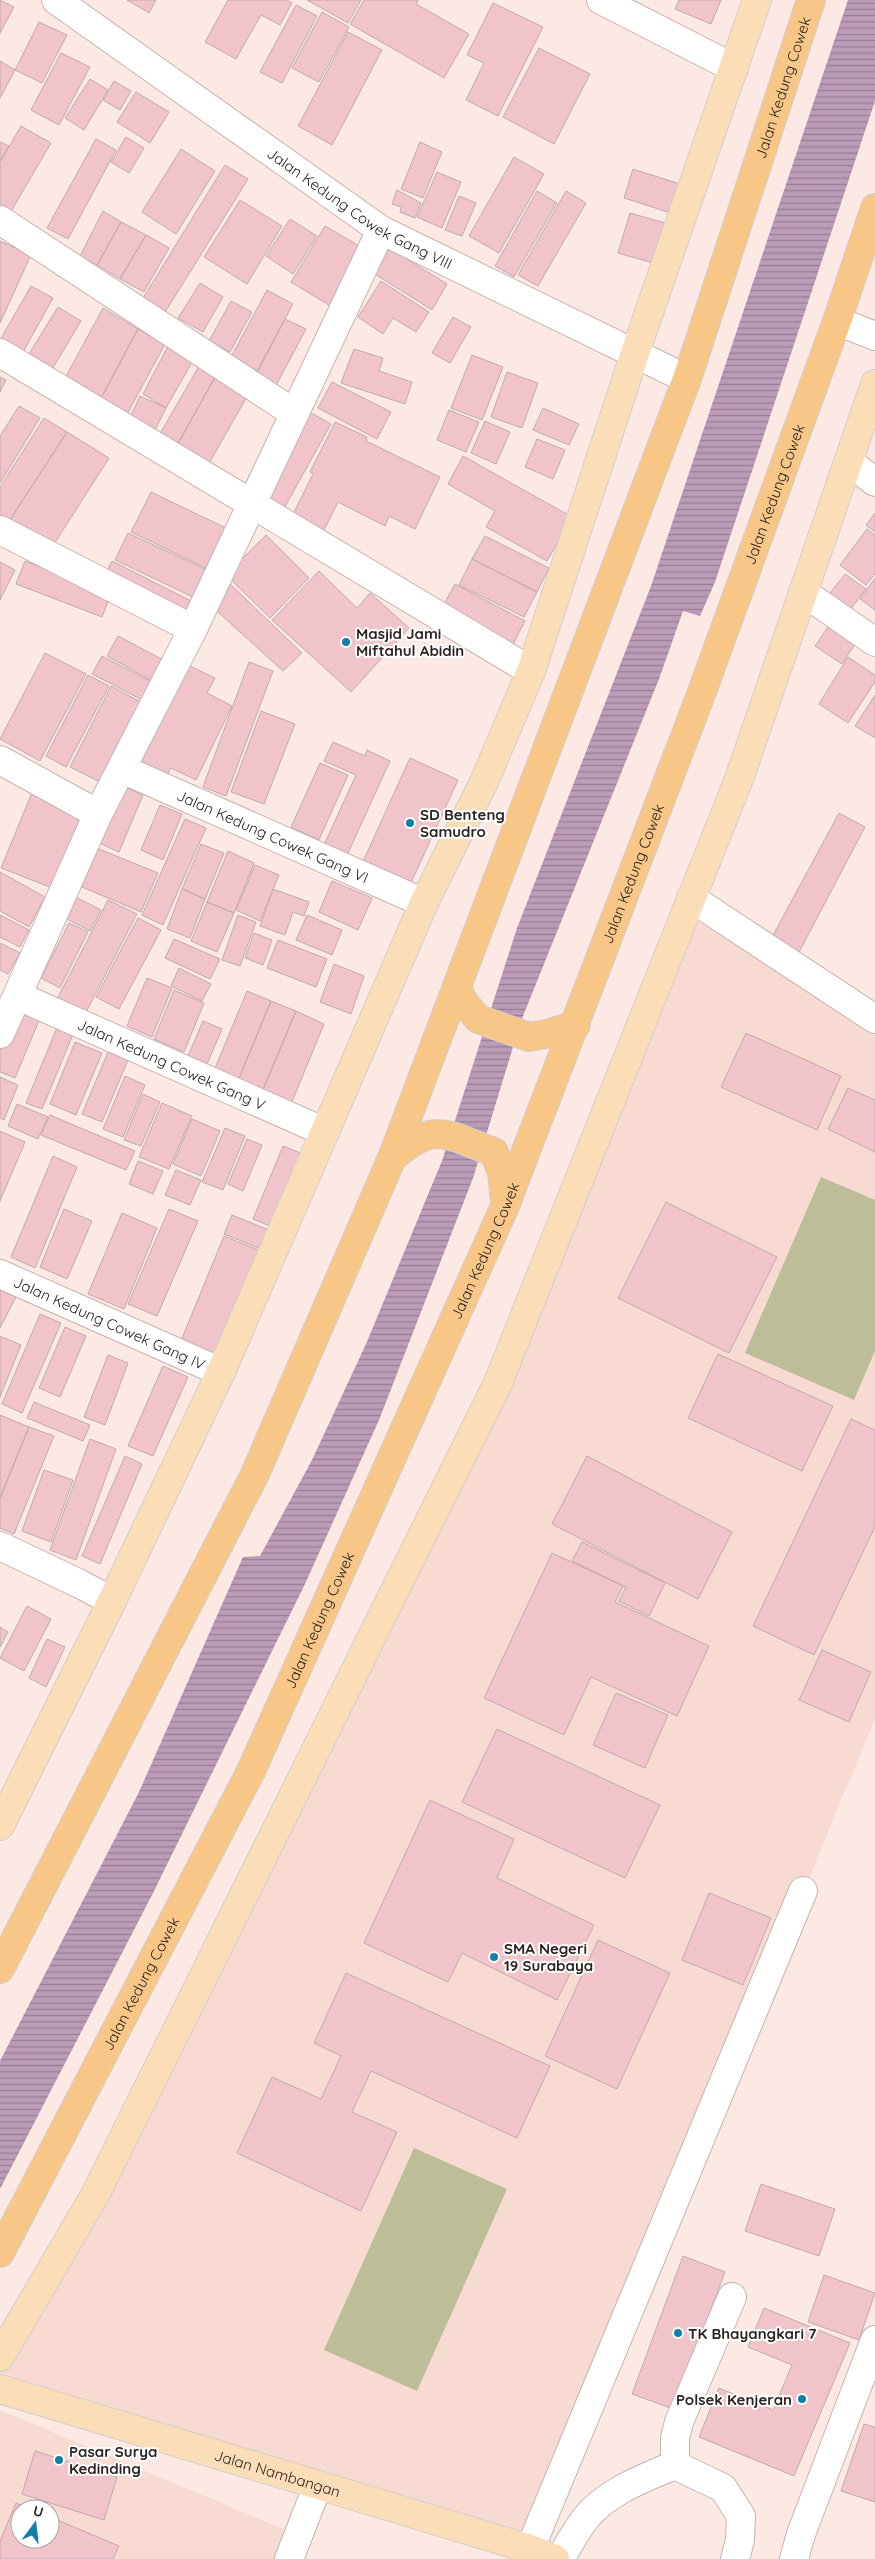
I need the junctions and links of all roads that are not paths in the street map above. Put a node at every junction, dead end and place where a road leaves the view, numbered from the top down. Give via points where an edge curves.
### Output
1 (56, 0) edge
2 (601, 0) edge
3 (757, 0) edge
4 (811, 0) edge
5 (734, 68) junction
6 (875, 208) edge
7 (0, 220) edge
8 (381, 230) junction
9 (837, 321) junction
10 (875, 336) edge
11 (0, 353) edge
12 (635, 353) junction
13 (687, 378) junction
14 (875, 384) edge
15 (294, 413) junction
16 (848, 462) junction
17 (875, 482) edge
18 (252, 505) junction
19 (0, 530) edge
20 (804, 592) junction
21 (193, 629) junction
22 (875, 642) edge
23 (531, 671) junction
24 (0, 760) edge
25 (122, 769) junction
26 (98, 814) junction
27 (691, 898) junction
28 (424, 903) junction
29 (457, 987) junction
30 (18, 996) junction
31 (875, 1019) edge
32 (576, 1025) junction
33 (0, 1034) edge
34 (325, 1132) junction
35 (392, 1158) junction
36 (505, 1206) junction
37 (0, 1274) edge
38 (220, 1372) junction
39 (0, 1546) edge
40 (112, 1601) junction
41 (0, 1826) edge
42 (803, 1891) dead end
43 (0, 1969) edge
44 (0, 2253) edge
45 (732, 2297) dead end
46 (875, 2340) edge
47 (0, 2357) edge
48 (0, 2389) edge
49 (675, 2465) junction
50 (318, 2485) junction
51 (530, 2549) junction
52 (289, 2559) edge
53 (555, 2559) edge
54 (560, 2559) edge
55 (735, 2559) edge
56 (794, 2559) edge

1 - 8 street, Jalan Kedung Cowek Gang VIII
2 - 5 street
3 - 5 main road
4 - 13 highway, Jalan Kedung Cowek
5 - 12 main road
6 - 9 highway, Jalan Kedung Cowek
7 - 15 street
8 - 12 street, Jalan Kedung Cowek Gang VIII
8 - 15 street
9 - 10 street
9 - 32 highway, Jalan Kedung Cowek
11 - 18 street
12 - 13 street, Jalan Kedung Cowek Gang VIII
12 - 23 main road
13 - 29 highway, Jalan Kedung Cowek
14 - 16 main road
15 - 18 street
16 - 17 street
16 - 20 main road
18 - 21 street
18 - 23 street
19 - 21 street
20 - 22 street
20 - 27 main road via 739,779
21 - 25 street
23 - 28 main road via 484,782
24 - 26 street
25 - 26 street
25 - 28 street, Jalan Kedung Cowek Gang VI
26 - 30 street
27 - 31 street
27 - 47 main road via 498,1383 95,2195
28 - 34 main road
29 - 32 highway via 478,1020 529,1036
29 - 35 highway, Jalan Kedung Cowek
30 - 33 street
30 - 34 street, Jalan Kedung Cowek Gang V
32 - 36 highway, Jalan Kedung Cowek
34 - 38 main road
35 - 36 highway via 412,1140 440,1132 494,1152 502,1173
35 - 43 highway, Jalan Kedung Cowek via 255,1474
36 - 44 highway, Jalan Kedung Cowek via 251,1771
37 - 38 street, Jalan Kedung Cowek Gang IV
38 - 40 main road
39 - 40 street
40 - 41 main road
42 - 51 street
45 - 49 street via 679,2422 675,2438
46 - 56 street
48 - 50 main road, Jalan Nambangan
49 - 54 street via 606,2500 586,2518
49 - 55 street via 723,2488 741,2516
50 - 51 main road, Jalan Nambangan
50 - 52 street
51 - 53 main road, Jalan Nambangan

